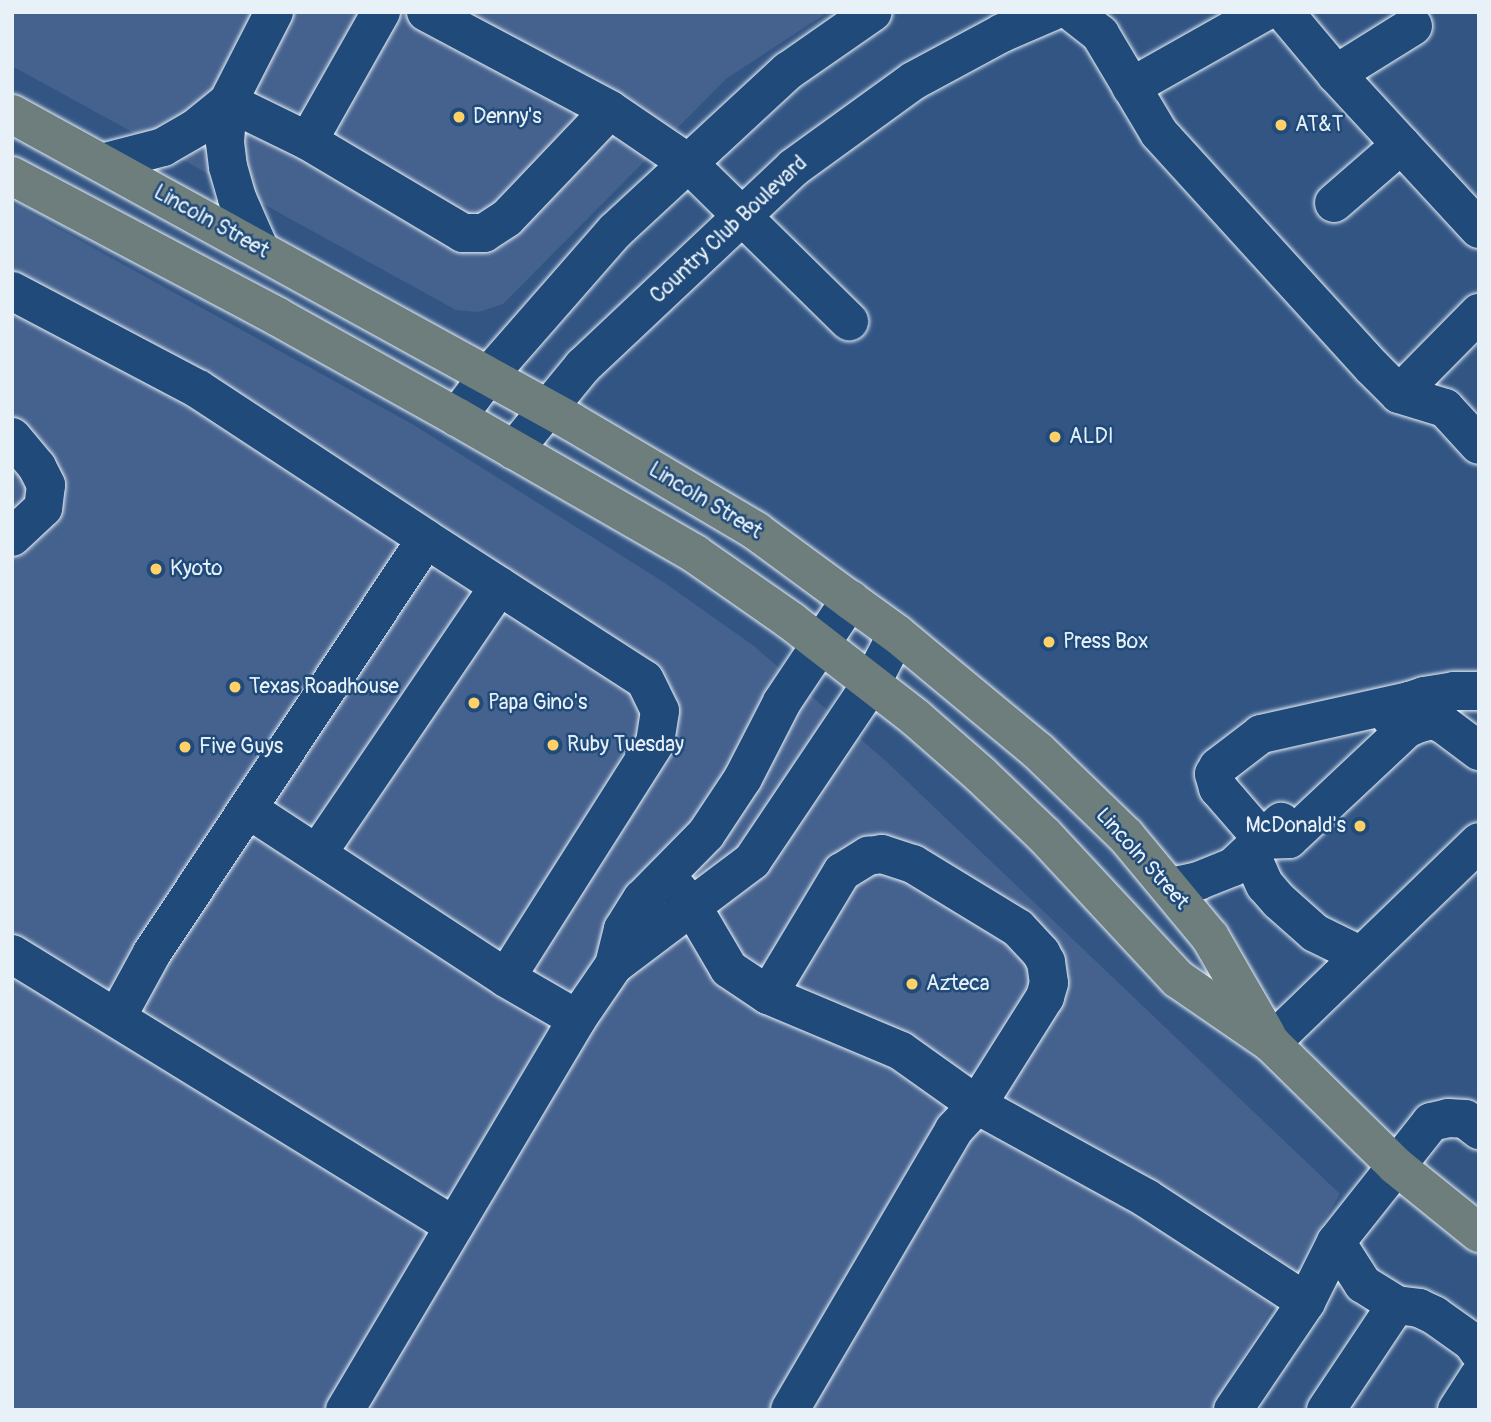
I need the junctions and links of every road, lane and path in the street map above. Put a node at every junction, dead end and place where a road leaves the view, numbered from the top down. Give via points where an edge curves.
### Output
1 (274, 12) edge
2 (380, 12) edge
3 (426, 12) edge
4 (873, 12) edge
5 (1051, 12) edge
6 (1072, 12) edge
7 (1264, 12) edge
8 (1284, 12) edge
9 (1413, 26) dead end
10 (1336, 74) junction
11 (1131, 87) junction
12 (228, 102) junction
13 (610, 110) junction
14 (12, 114) edge
15 (308, 141) junction
16 (1401, 145) junction
17 (102, 163) junction
18 (688, 163) junction
19 (12, 176) edge
20 (1334, 203) dead end
21 (741, 214) junction
22 (1479, 229) edge
23 (259, 248) junction
24 (12, 291) edge
25 (1479, 313) edge
26 (849, 321) dead end
27 (488, 376) junction
28 (1399, 394) junction
29 (549, 409) junction
30 (457, 417) junction
31 (12, 437) edge
32 (1479, 444) edge
33 (514, 450) junction
34 (12, 537) edge
35 (426, 539) junction
36 (499, 586) junction
37 (850, 600) junction
38 (897, 634) junction
39 (820, 644) junction
40 (871, 684) junction
41 (1479, 691) edge
42 (1420, 711) junction
43 (1479, 711) edge
44 (1479, 751) edge
45 (248, 809) junction
46 (1479, 842) edge
47 (1256, 846) junction
48 (317, 854) junction
49 (666, 876) junction
50 (1170, 887) junction
51 (692, 906) junction
52 (12, 954) edge
53 (1360, 955) junction
54 (614, 965) junction
55 (506, 978) junction
56 (768, 995) junction
57 (117, 1017) junction
58 (577, 1019) junction
59 (1270, 1043) junction
60 (977, 1105) junction
61 (1479, 1130) edge
62 (1396, 1166) junction
63 (454, 1226) junction
64 (1479, 1233) edge
65 (1336, 1242) junction
66 (1306, 1302) junction
67 (1396, 1305) junction
68 (1479, 1353) edge
69 (1479, 1377) edge
70 (1241, 1407) edge
71 (345, 1410) edge
72 (790, 1410) edge
73 (1326, 1410) edge
74 (1457, 1410) edge

1 - 12 street
2 - 15 street
3 - 13 street
4 - 18 street via 788,71
5 - 21 street, Country Club Boulevard via 913,80 850,124
6 - 11 street via 1100,34
7 - 11 street
8 - 10 street
9 - 10 street
10 - 16 street
11 - 28 street via 1159,133
12 - 15 street
12 - 17 street via 163,147
12 - 23 street via 228,167
13 - 15 street via 507,218 484,233 463,233
13 - 18 street
14 - 17 main road, Lincoln Street
16 - 20 street
16 - 22 street
17 - 23 main road, Lincoln Street
18 - 21 street
18 - 27 street via 615,232
19 - 30 main road, Lincoln Street
21 - 26 street
21 - 29 street, Country Club Boulevard via 583,366
23 - 27 main road, Lincoln Street
24 - 35 street via 198,389
25 - 28 street
27 - 29 main road, Lincoln Street
27 - 30 street
28 - 32 street via 1446,408
29 - 33 street, Country Club Boulevard
29 - 37 main road, Lincoln Street via 756,531
30 - 33 main road, Lincoln Street
31 - 34 street via 46,485 43,508
33 - 39 main road, Lincoln Street via 695,554
35 - 36 street
35 - 45 street
36 - 48 street
36 - 55 street via 645,680 660,710 655,743
37 - 38 main road, Lincoln Street
37 - 39 street
38 - 40 street
38 - 50 main road, Lincoln Street via 1038,751 1126,836
39 - 40 main road, Lincoln Street
39 - 49 street via 706,834
40 - 51 street via 752,861
40 - 59 main road, Lincoln Street via 916,718 1045,836 1178,979
41 - 42 street via 1439,692
42 - 43 street
42 - 44 street
42 - 47 street via 1289,839
42 - 47 street via 1261,734 1218,767 1214,774 1222,796
45 - 48 street
45 - 57 street via 152,953
46 - 53 street
47 - 50 street via 1224,872
47 - 53 street via 1265,885 1279,901 1315,933
48 - 55 street
49 - 51 street
49 - 54 street via 642,899 623,929
50 - 59 main road, Lincoln Street via 1210,937
51 - 54 street
51 - 56 street via 729,970
52 - 57 street
53 - 59 street
54 - 58 street
55 - 58 street
56 - 60 street via 901,1051
56 - 60 street via 842,872 868,856 913,864 1018,928 1046,962 1049,983 1045,996
57 - 63 street
58 - 63 street
59 - 62 main road, Lincoln Street
60 - 66 street via 1146,1198
60 - 72 street via 954,1130
61 - 62 street via 1465,1119 1431,1122
62 - 64 main road, Lincoln Street
62 - 65 street
63 - 71 street
65 - 66 street
65 - 67 street via 1363,1284
66 - 70 street
67 - 68 street via 1434,1315 1472,1342
67 - 73 street
69 - 74 street

